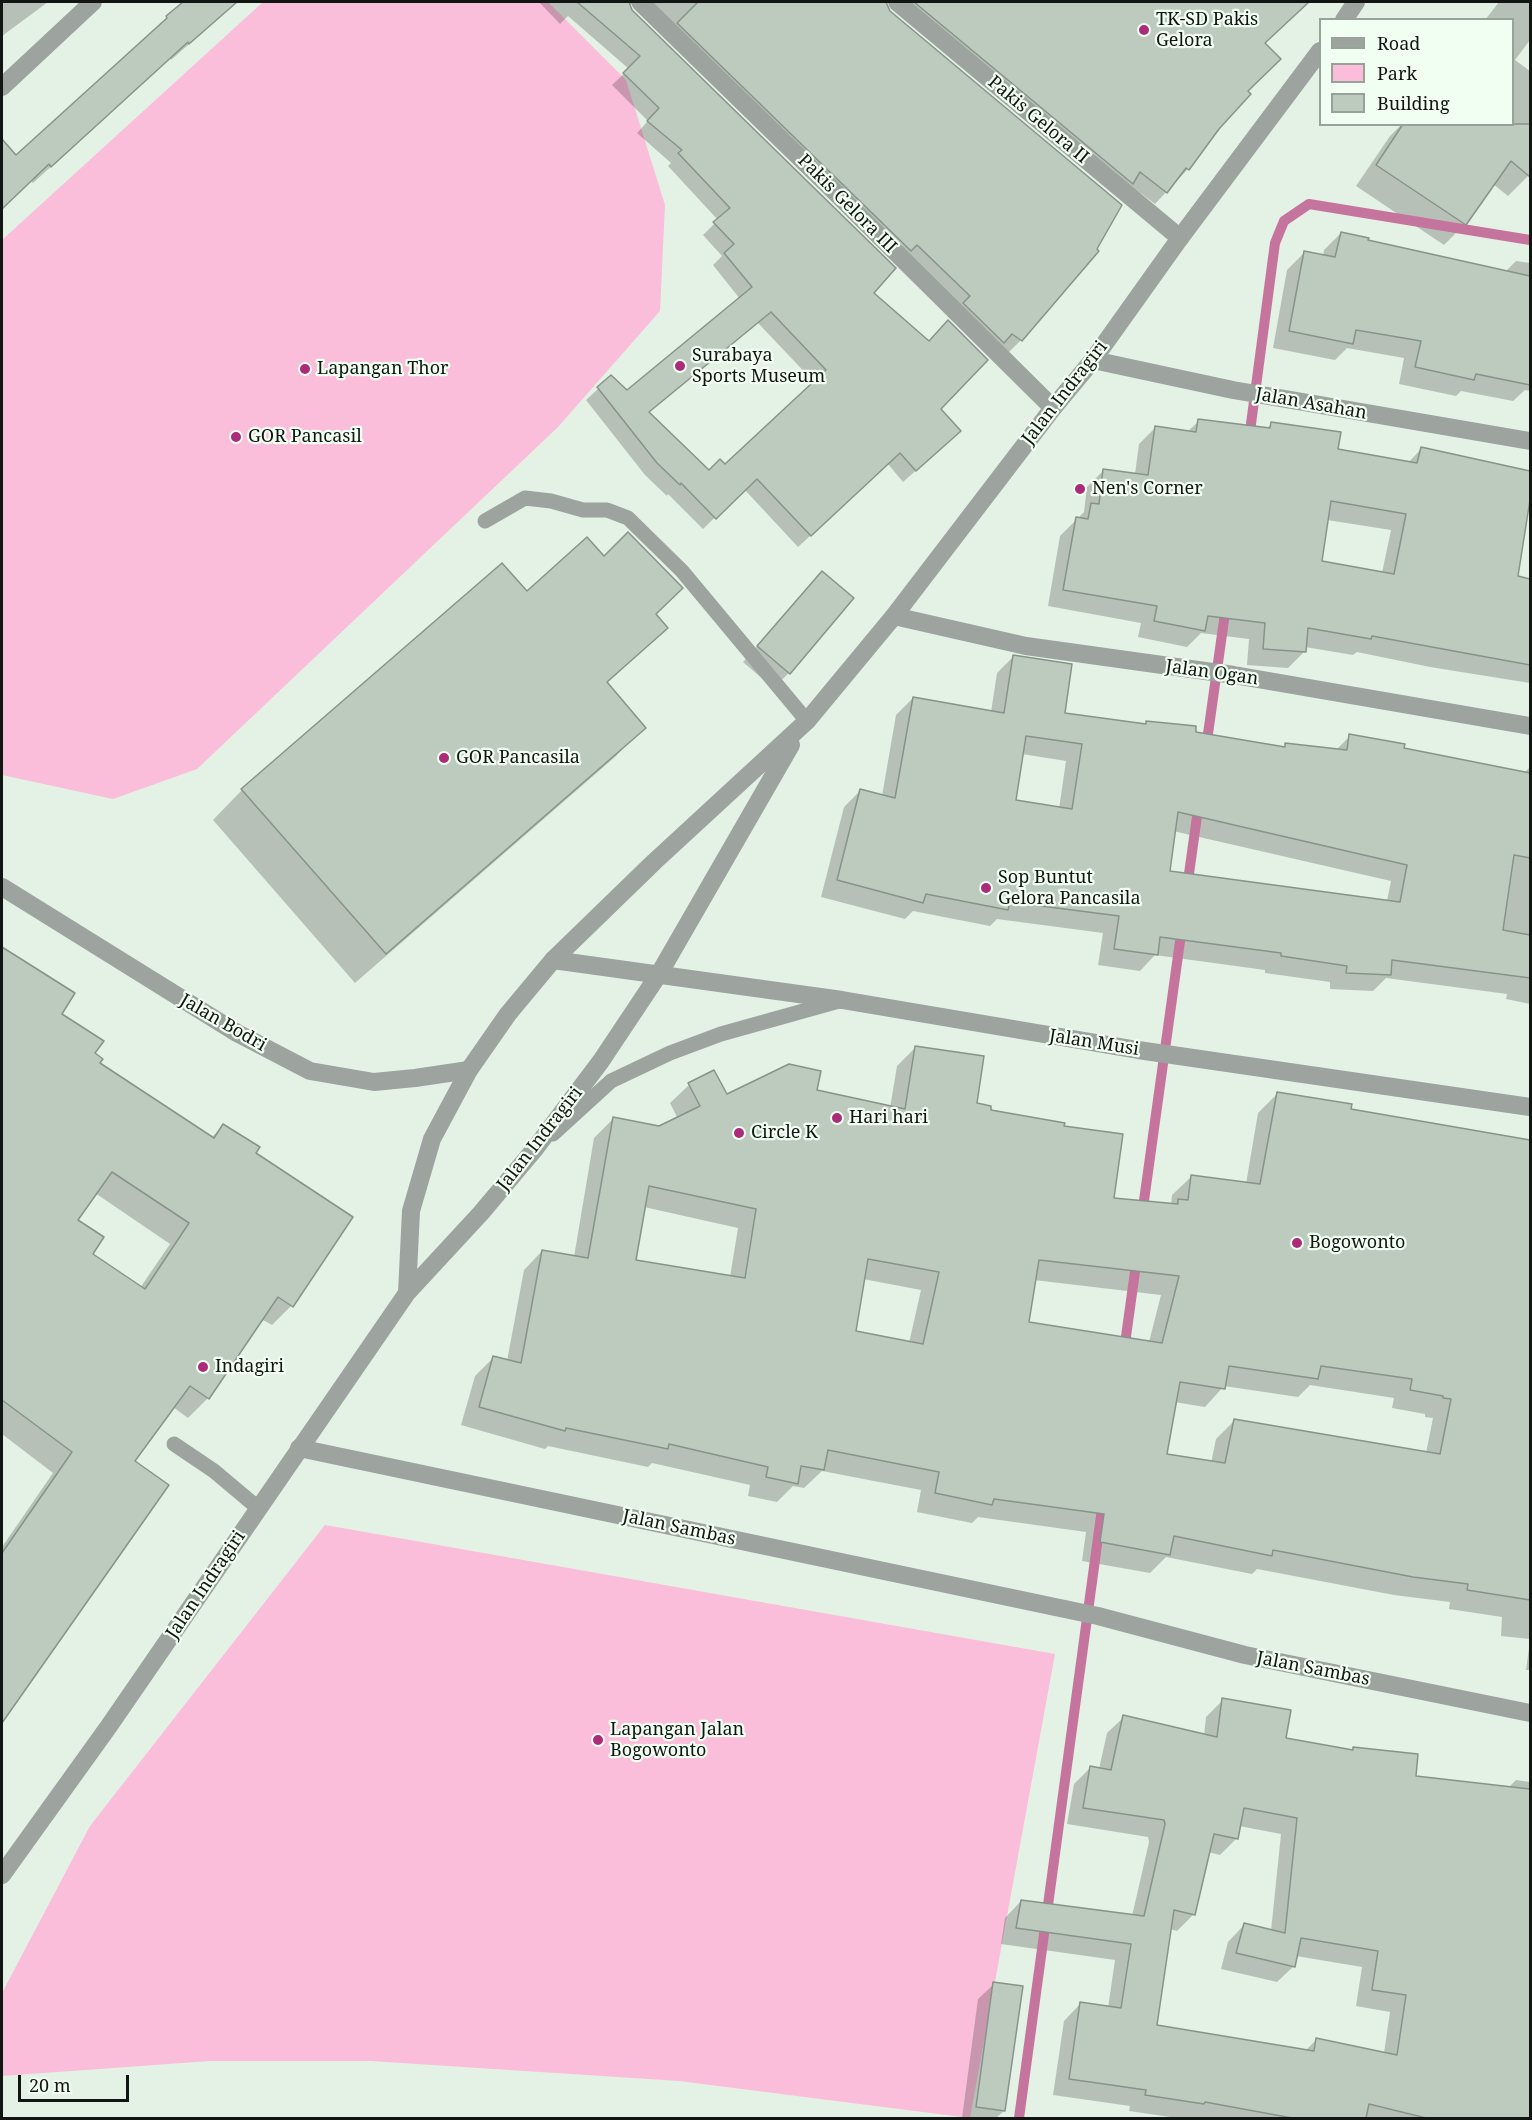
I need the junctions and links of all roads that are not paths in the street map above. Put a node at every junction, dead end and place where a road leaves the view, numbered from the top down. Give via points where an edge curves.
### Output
1 (93, 2) edge
2 (640, 2) edge
3 (897, 2) edge
4 (1341, 2) edge
5 (1356, 2) edge
6 (1342, 18) edge
7 (1344, 18) edge
8 (1319, 52) edge
9 (2, 87) edge
10 (1180, 238) junction
11 (1093, 360) junction
12 (1053, 408) junction
13 (1530, 441) edge
14 (485, 522) dead end
15 (894, 616) junction
16 (804, 725) junction
17 (1530, 726) edge
18 (2, 887) edge
19 (553, 960) junction
20 (659, 974) junction
21 (842, 1000) junction
22 (469, 1070) junction
23 (1530, 1107) edge
24 (534, 1150) junction
25 (407, 1293) junction
26 (174, 1444) dead end
27 (299, 1448) junction
28 (258, 1508) junction
29 (1530, 1713) edge
30 (2, 1875) edge

1 - 9 street
2 - 12 street, Pakis Gelora III
3 - 10 street, Pakis Gelora II
4 - 6 street
5 - 7 street
8 - 10 street, Jalan Indragiri
10 - 11 street, Jalan Indragiri
11 - 12 street, Jalan Indragiri
11 - 13 street, Jalan Asahan via 1233,390
12 - 15 street, Jalan Indragiri
14 - 16 lane via 525,498 583,510 607,510 628,518 682,571
15 - 16 street, Jalan Indragiri
15 - 17 street, Jalan Ogan via 1026,645 1234,675
16 - 19 street, Jalan Indragiri
16 - 20 street, Jalan Indragiri
18 - 22 street, Jalan Bodri via 237,1033 310,1071 374,1082
19 - 20 street
19 - 22 street, Jalan Indragiri
20 - 21 street, Jalan Musi
20 - 24 street, Jalan Indragiri via 601,1061
21 - 23 street, Jalan Musi via 1138,1050
21 - 24 lane via 721,1034 611,1081
22 - 25 street, Jalan Indragiri via 432,1139 411,1211
24 - 25 street, Jalan Indragiri
25 - 27 street, Jalan Indragiri
26 - 28 lane
27 - 28 street, Jalan Indragiri
27 - 29 street, Jalan Sambas via 1098,1616 1245,1655
28 - 30 street, Jalan Indragiri

